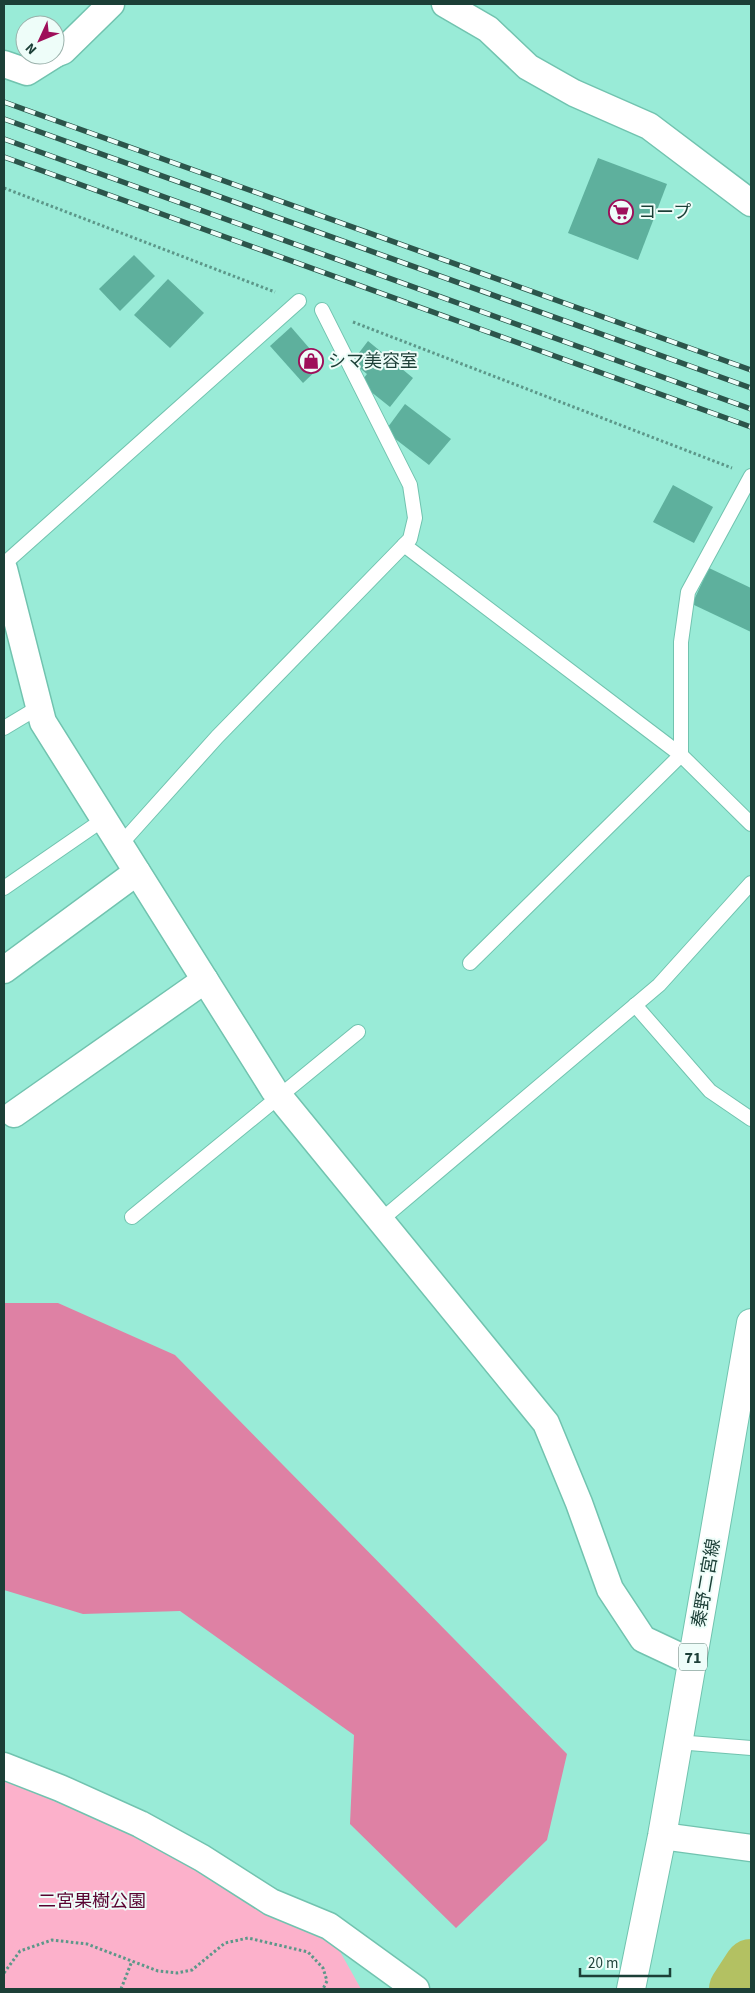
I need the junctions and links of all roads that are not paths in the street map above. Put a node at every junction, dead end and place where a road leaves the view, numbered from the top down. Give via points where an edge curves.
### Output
1 (111, 4) edge
2 (445, 4) edge
3 (65, 49) edge
4 (4, 64) edge
5 (38, 65) edge
6 (751, 203) edge
7 (299, 301) road end
8 (322, 310) road end
9 (751, 476) edge
10 (404, 545) junction
11 (4, 564) edge
12 (4, 569) edge
13 (39, 707) junction
14 (4, 728) edge
15 (681, 755) junction
16 (104, 819) junction
17 (751, 824) edge
18 (120, 845) junction
19 (137, 872) junction
20 (751, 883) edge
21 (4, 888) edge
22 (470, 963) dead end
23 (4, 970) edge
24 (205, 980) junction
25 (635, 1005) junction
26 (358, 1032) dead end
27 (280, 1097) junction
28 (14, 1114) dead end
29 (751, 1120) edge
30 (132, 1216) dead end
31 (381, 1220) junction
32 (751, 1323) edge
33 (692, 1662) junction
34 (677, 1742) junction
35 (751, 1748) edge
36 (4, 1766) edge
37 (662, 1836) junction
38 (751, 1848) edge
39 (416, 1989) edge
40 (631, 1989) edge

1 - 3 street
2 - 6 street via 488,29 528,68 574,93 649,126
4 - 5 street via 27,72
7 - 11 lane
8 - 10 lane via 410,485 415,518 410,539
9 - 15 lane via 688,592 681,642
10 - 15 lane
10 - 18 lane via 217,737
12 - 13 street
13 - 14 lane
13 - 16 street via 43,722
15 - 17 lane
15 - 22 lane
16 - 18 street
16 - 21 lane
18 - 19 street
19 - 23 street
19 - 24 street
20 - 25 lane via 659,985
24 - 27 street
24 - 28 street
25 - 29 lane via 710,1091
25 - 31 lane
26 - 27 lane
27 - 30 lane
27 - 31 street
31 - 33 street via 546,1423 610,1589 643,1639
32 - 33 main road, 秦野二宮線 / 71
33 - 34 main road, 秦野二宮線 / 71
34 - 35 lane
34 - 37 main road, 秦野二宮線 / 71
36 - 39 street via 140,1824 202,1858 271,1902 329,1926
37 - 38 street
37 - 40 main road, 秦野二宮線 / 71

